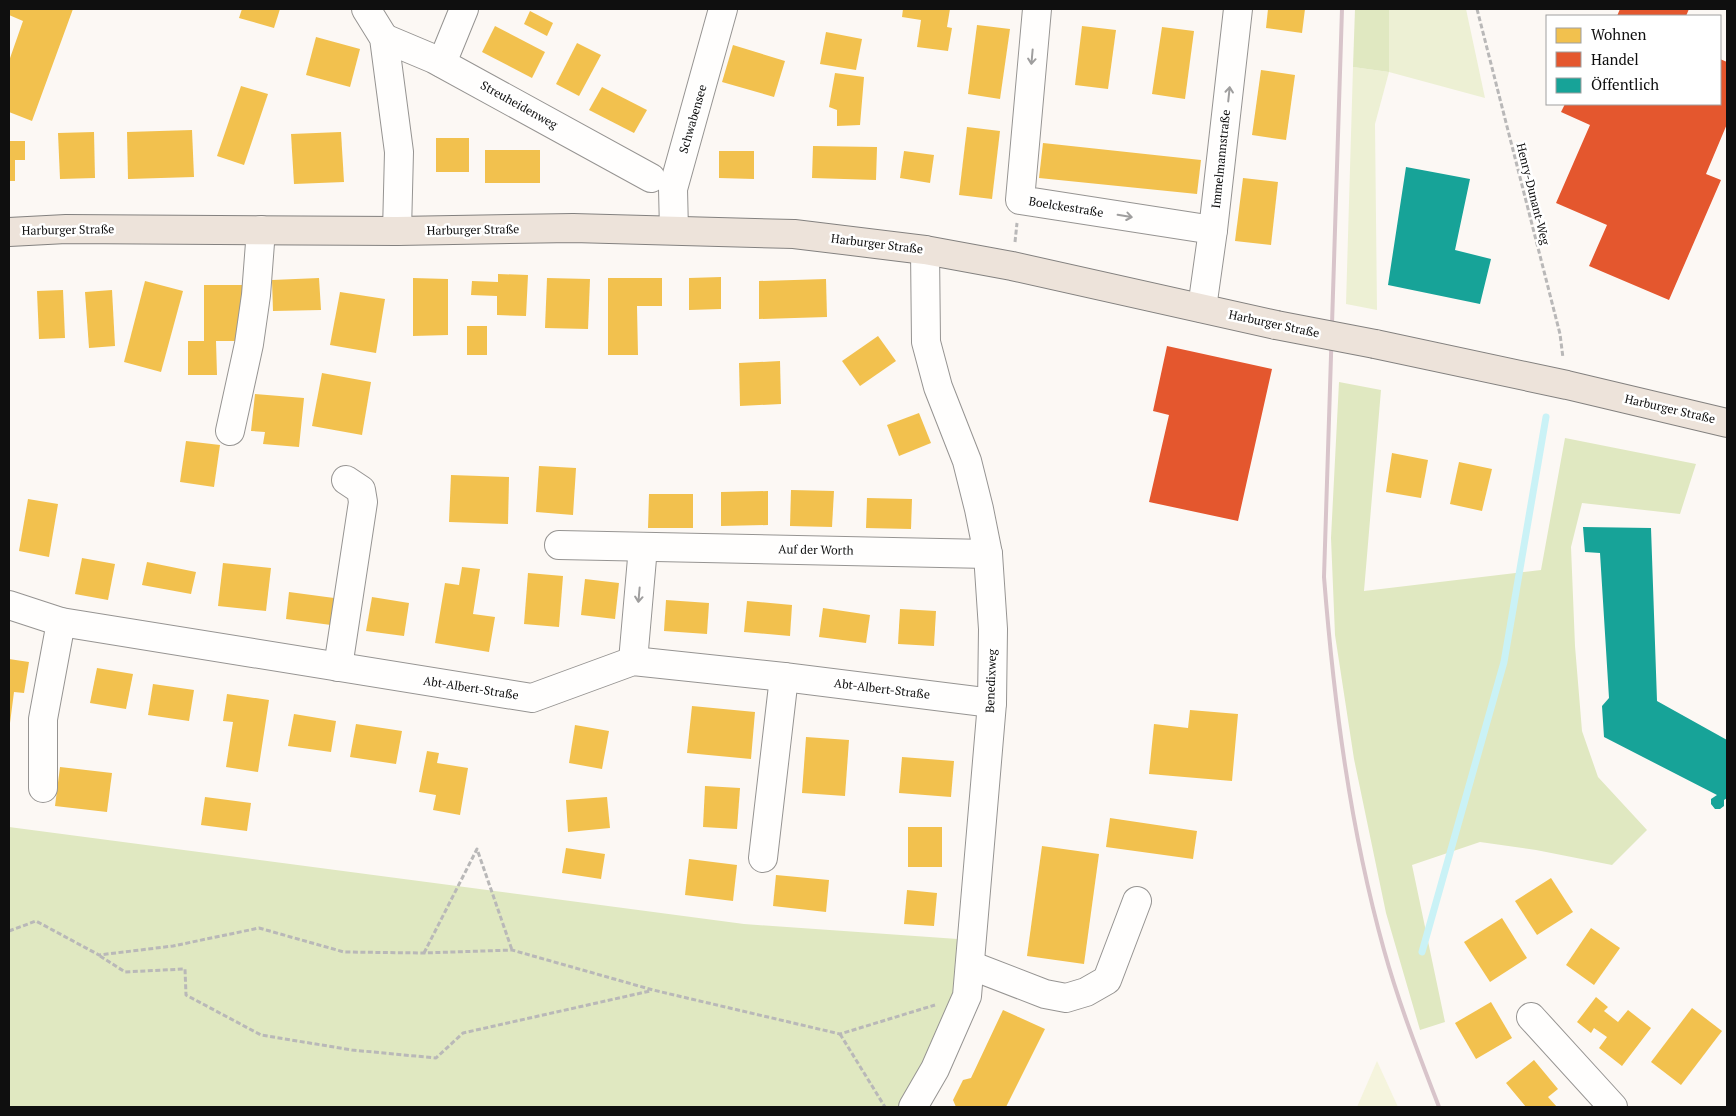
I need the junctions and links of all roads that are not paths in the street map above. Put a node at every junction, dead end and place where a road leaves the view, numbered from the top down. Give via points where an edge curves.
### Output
1 (366, 9) edge
2 (464, 9) edge
3 (723, 9) edge
4 (1037, 9) edge
5 (1238, 9) edge
6 (384, 38) junction
7 (442, 63) junction
8 (651, 178) dead end
9 (261, 230) junction
10 (674, 230) junction
11 (1213, 230) junction
12 (397, 231) junction
13 (9, 232) edge
14 (925, 250) junction
15 (1202, 308) junction
16 (1727, 422) edge
17 (230, 431) dead end
18 (346, 480) dead end
19 (559, 545) dead end
20 (643, 547) junction
21 (988, 554) junction
22 (9, 605) edge
23 (61, 622) junction
24 (633, 661) junction
25 (338, 667) junction
26 (784, 677) junction
27 (992, 703) junction
28 (43, 788) dead end
29 (763, 858) dead end
30 (1137, 901) dead end
31 (970, 966) junction
32 (1531, 1017) dead end
33 (913, 1107) edge
34 (1613, 1107) edge

1 - 6 street
2 - 7 street
3 - 10 street, Schwabensee via 673,189
4 -> 11 street, Boelckestraße via 1020,200
11 -> 5 street, Immelmannstraße
6 - 7 street, Streuheidenweg
6 - 12 street via 399,152
7 - 8 street, Streuheidenweg
9 - 12 main road, Harburger Straße
9 - 13 main road, Harburger Straße via 66,229
9 - 17 street via 249,344
10 - 12 main road, Harburger Straße
10 - 14 main road, Harburger Straße via 794,234
11 - 15 street, Immelmannstraße
14 - 15 main road, Harburger Straße
14 - 21 street, Benedixweg via 926,342 938,387 966,462
15 - 16 main road, Harburger Straße, bridge
18 - 25 street via 361,490 363,502
19 - 20 street, Auf der Worth
20 - 21 street, Auf der Worth
20 -> 24 street
21 - 27 street, Benedixweg via 993,629
22 - 23 street, Abt-Albert-Straße
23 - 25 street, Abt-Albert-Straße
23 - 28 street via 42,719
24 - 25 street, Abt-Albert-Straße via 532,698
24 - 26 street, Abt-Albert-Straße
26 - 27 street, Abt-Albert-Straße
26 - 29 street
27 - 31 street, Benedixweg
30 - 31 street via 1108,980 1086,992 1066,998 1045,994
31 - 33 street, Benedixweg via 967,996 935,1069
32 - 34 street

